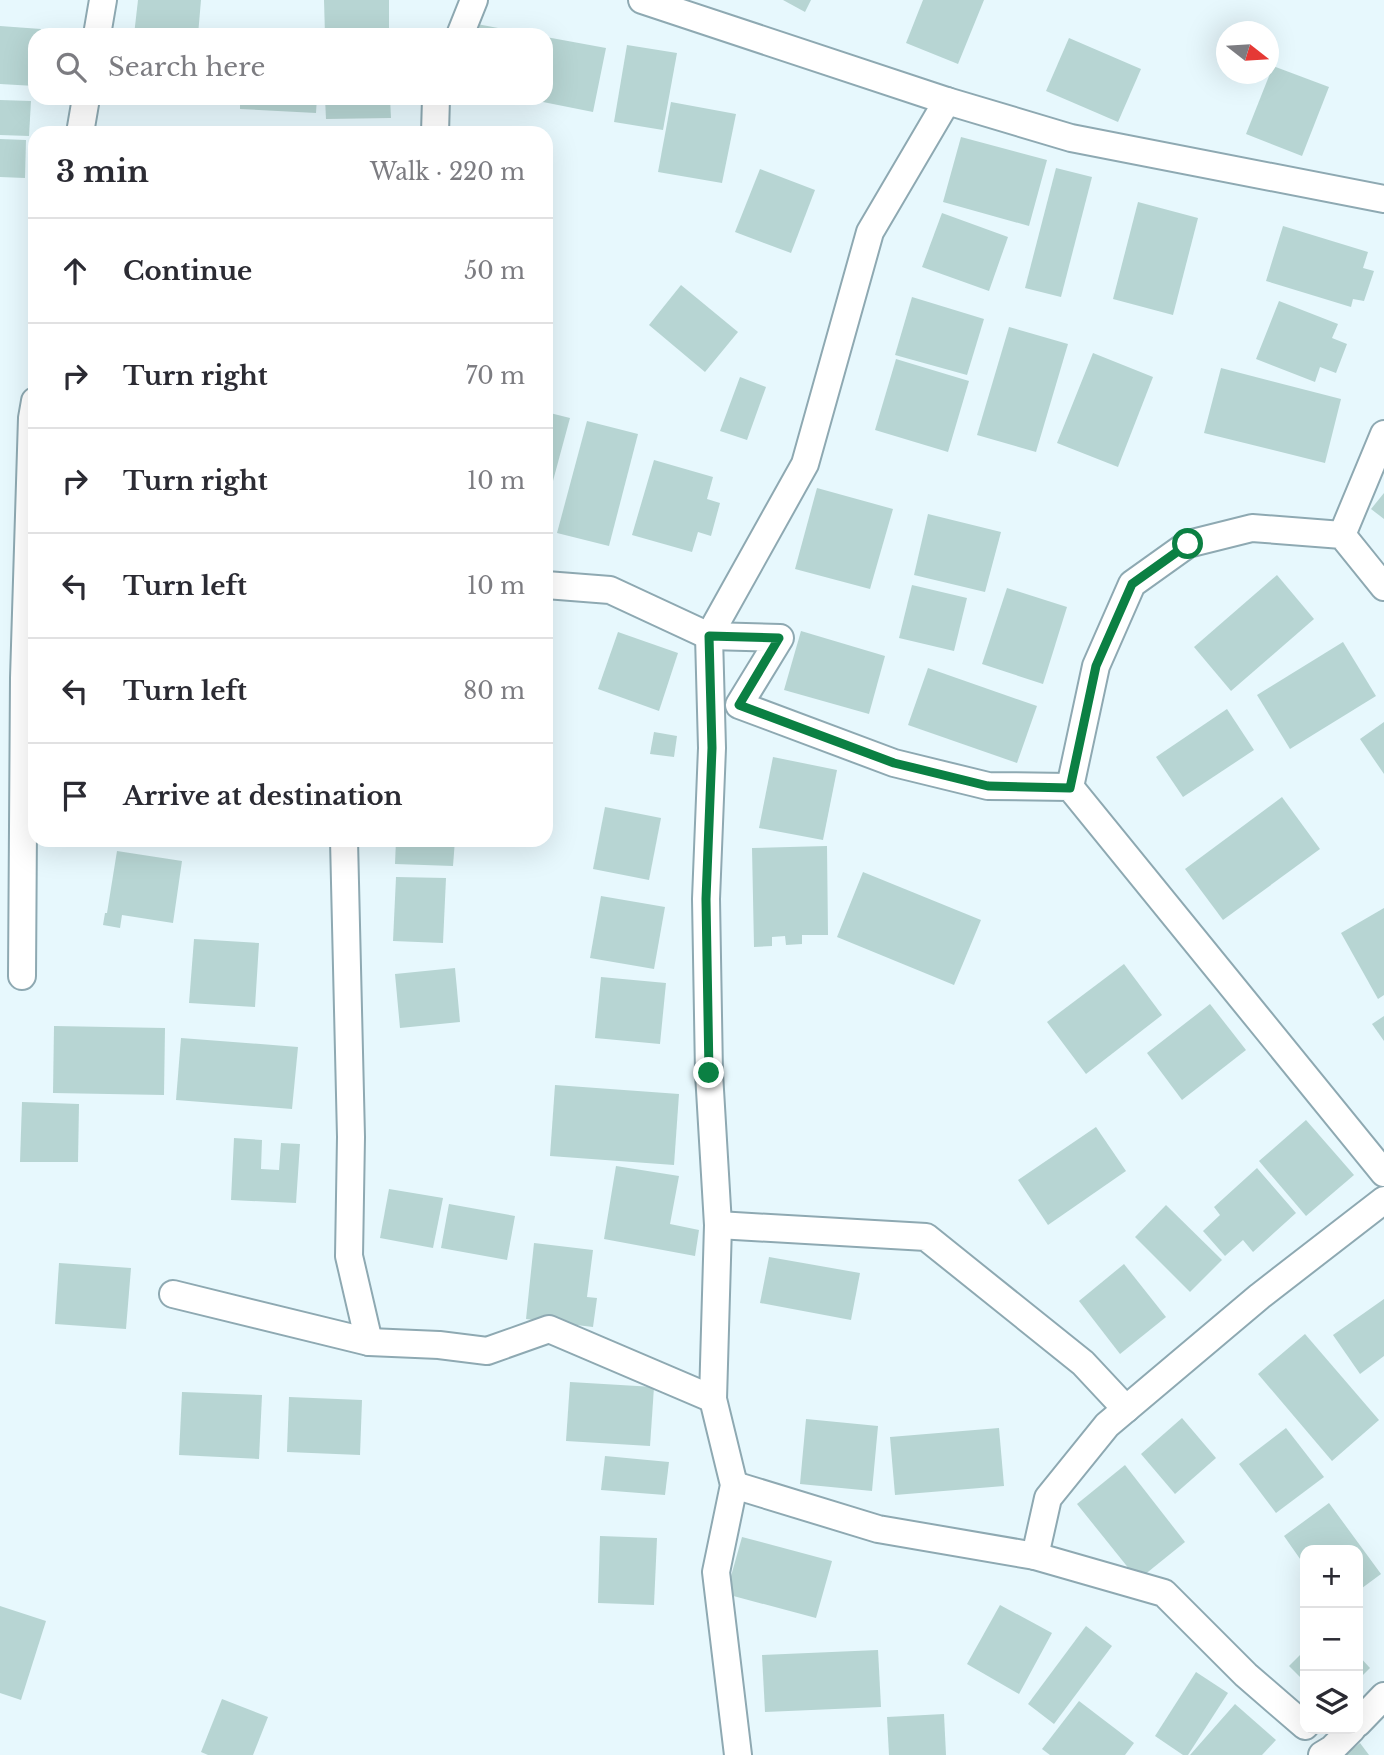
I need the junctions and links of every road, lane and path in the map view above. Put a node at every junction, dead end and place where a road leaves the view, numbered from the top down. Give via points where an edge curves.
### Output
1 (103, 0) edge
2 (474, 0) edge
3 (642, 0) edge
4 (98, 28) edge
5 (463, 28) edge
6 (947, 101) junction
7 (85, 105) edge
8 (436, 105) edge
9 (81, 126) edge
10 (435, 126) edge
11 (1384, 199) edge
12 (1384, 434) edge
13 (1342, 535) junction
14 (28, 548) edge
15 (553, 586) edge
16 (1384, 587) edge
17 (709, 636) junction
18 (1070, 788) junction
19 (344, 847) edge
20 (22, 976) dead end
21 (1384, 1173) edge
22 (1384, 1200) edge
23 (718, 1225) junction
24 (173, 1294) dead end
25 (369, 1342) junction
26 (713, 1399) junction
27 (1126, 1409) junction
28 (734, 1485) junction
29 (1035, 1556) junction
30 (1384, 1696) edge
31 (1363, 1718) edge
32 (1300, 1722) edge
33 (1312, 1734) edge
34 (1347, 1734) edge
35 (1327, 1752) edge
36 (738, 1755) edge

1 - 4 street
2 - 5 street
3 - 6 street
6 - 11 street via 1071,138
6 - 17 street via 870,232 805,464
7 - 9 street
8 - 10 street
12 - 13 street
13 - 16 street
13 - 18 street via 1252,528 1188,544 1132,584 1096,666
14 - 20 street
15 - 17 street via 610,590
17 - 18 street via 779,638 739,705 894,763 988,786
17 - 23 street via 712,748 706,913
18 - 21 street
19 - 25 street via 349,1256
22 - 27 street
23 - 26 street
23 - 27 street via 926,1237 1083,1363
24 - 25 street
25 - 26 street via 487,1351 549,1329
26 - 28 street
27 - 29 street via 1107,1425 1048,1498
28 - 29 street via 878,1529
28 - 36 street via 716,1572
29 - 32 street via 1164,1592
30 - 31 street
33 - 35 street
34 - 35 street

